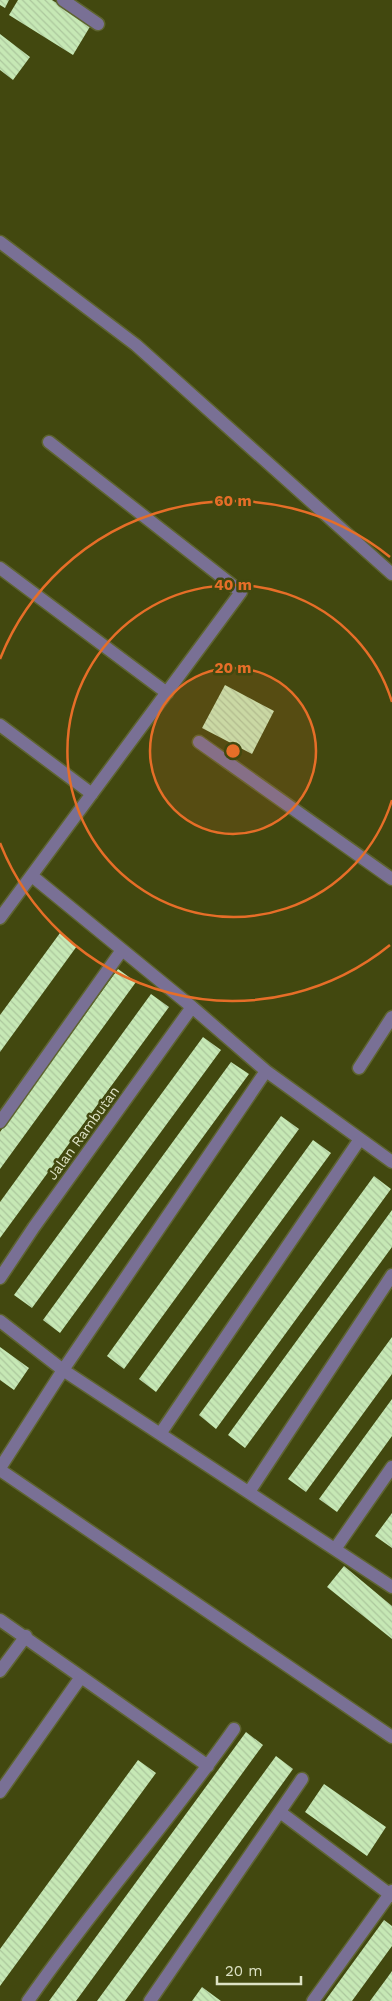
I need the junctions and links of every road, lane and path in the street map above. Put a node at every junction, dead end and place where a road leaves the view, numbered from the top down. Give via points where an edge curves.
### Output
1 (63, 0) edge
2 (98, 24) dead end
3 (0, 242) edge
4 (49, 442) dead end
5 (0, 568) edge
6 (392, 574) edge
7 (167, 693) junction
8 (0, 725) edge
9 (199, 742) dead end
10 (92, 794) junction
11 (32, 876) junction
12 (392, 879) edge
13 (2, 911) edge
14 (122, 950) junction
15 (192, 1007) junction
16 (392, 1017) edge
17 (359, 1068) dead end
18 (266, 1071) junction
19 (0, 1122) edge
20 (360, 1139) junction
21 (392, 1162) edge
22 (392, 1275) edge
23 (0, 1278) edge
24 (0, 1321) edge
25 (63, 1370) junction
26 (160, 1434) junction
27 (392, 1466) edge
28 (0, 1469) edge
29 (249, 1492) junction
30 (336, 1549) junction
31 (392, 1586) edge
32 (0, 1620) edge
33 (26, 1636) junction
34 (0, 1671) edge
35 (81, 1677) junction
36 (234, 1729) dead end
37 (392, 1737) edge
38 (208, 1766) junction
39 (302, 1779) dead end
40 (0, 1792) edge
41 (280, 1812) junction
42 (391, 1894) edge
43 (28, 2001) edge
44 (150, 2001) edge
45 (313, 2001) edge

1 - 2 street
3 - 6 street via 136,345
4 - 7 street via 241,592
5 - 7 street
7 - 10 street
8 - 10 street
9 - 12 street
10 - 11 street
11 - 13 street
11 - 14 street
14 - 15 street
14 - 19 street
15 - 18 street
15 - 23 street, Jalan Rambutan
16 - 17 street
18 - 20 street
18 - 25 street
20 - 21 street
20 - 26 street
22 - 29 street
24 - 25 street
25 - 26 street
25 - 28 street
26 - 29 street
27 - 30 street
28 - 37 street
29 - 30 street
30 - 31 street
32 - 33 street
33 - 34 street
33 - 35 street
35 - 38 street
35 - 40 street
36 - 38 street
38 - 43 street via 57,1959
39 - 41 street
41 - 42 street
41 - 44 street
42 - 45 street

